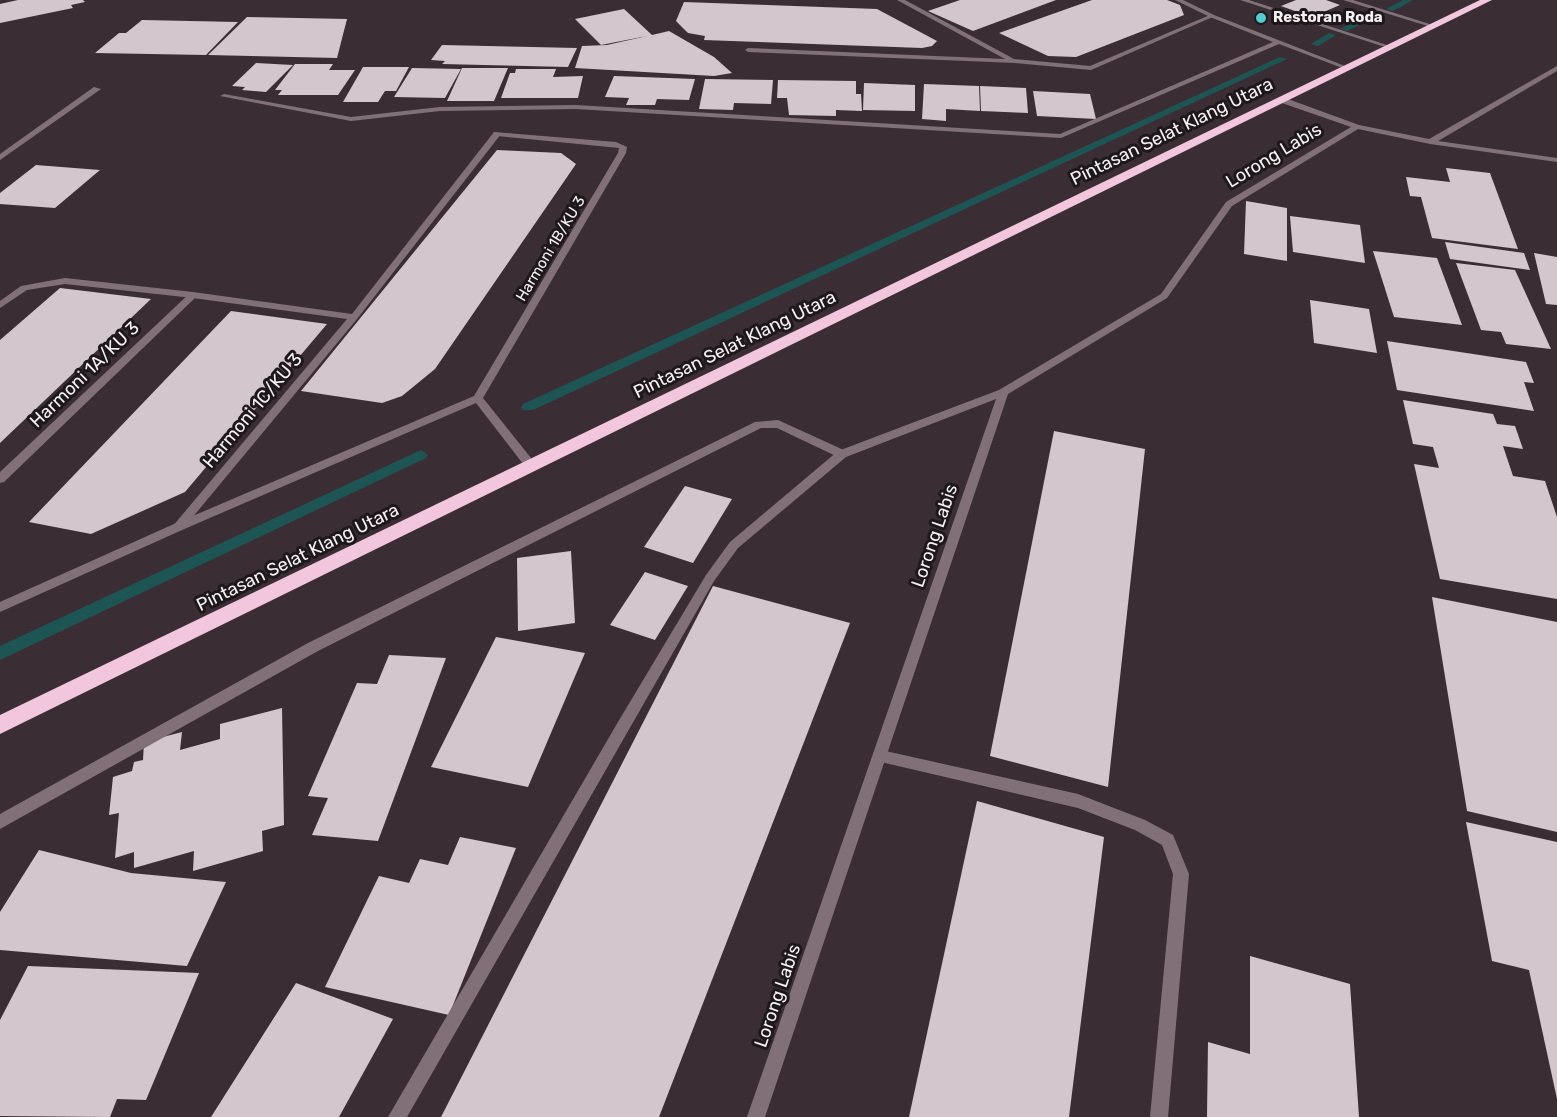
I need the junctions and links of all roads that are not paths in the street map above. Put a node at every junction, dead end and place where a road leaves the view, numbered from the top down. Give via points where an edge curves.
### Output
1 (900, 0) edge
2 (1178, 0) edge
3 (1243, 0) edge
4 (1346, 0) edge
5 (1378, 0) edge
6 (1488, 0) edge
7 (1366, 6) junction
8 (1212, 16) junction
9 (1433, 26) junction
10 (1279, 42) junction
11 (1390, 47) junction
12 (748, 50) dead end
13 (1015, 61) junction
14 (1347, 68) junction
15 (1557, 68) edge
16 (1548, 73) junction
17 (1557, 75) edge
18 (97, 88) dead end
19 (224, 96) dead end
20 (1281, 100) junction
21 (1357, 127) junction
22 (497, 134) joint
23 (1430, 142) junction
24 (0, 158) edge
25 (1557, 160) edge
26 (193, 295) junction
27 (0, 305) edge
28 (354, 317) junction
29 (1002, 392) junction
30 (478, 398) junction
31 (842, 454) junction
32 (531, 466) junction
33 (0, 479) edge
34 (178, 526) junction
35 (0, 607) edge
36 (0, 724) edge
37 (881, 756) junction
38 (0, 822) edge
39 (397, 1117) edge
40 (756, 1117) edge
41 (1158, 1117) edge

1 - 13 street
2 - 8 street
3 - 11 street
4 - 7 street
5 - 7 street
6 - 9 highway, Pintasan Selat Klang Utara
7 - 9 street
8 - 10 street
8 - 13 street via 1091,68
9 - 11 highway, Pintasan Selat Klang Utara
10 - 14 street
10 - 19 street via 1061,136 576,107 440,109 351,118
11 - 14 highway, Pintasan Selat Klang Utara
12 - 13 street
14 - 20 highway, Pintasan Selat Klang Utara
15 - 16 street
16 - 17 street
16 - 23 street
18 - 24 street
20 - 21 street
20 - 32 highway, Pintasan Selat Klang Utara
21 - 23 street
21 - 29 street, Lorong Labis via 1228,204 1164,296
22 - 28 street, Harmoni 1C/KU 3
22 - 30 street, Harmoni 1B/KU 3 via 616,144 622,147 622,153
23 - 25 street
26 - 27 street via 51,281 24,288
26 - 28 street
26 - 33 street, Harmoni 1A/KU 3
28 - 34 street, Harmoni 1C/KU 3
29 - 31 street
29 - 37 street, Lorong Labis
30 - 32 street
30 - 34 street
31 - 38 street via 778,424 759,425 313,647
31 - 39 street via 734,545 710,578
32 - 36 highway, Pintasan Selat Klang Utara
34 - 35 street
37 - 40 street, Lorong Labis
37 - 41 street via 1078,801 1168,840 1181,874

